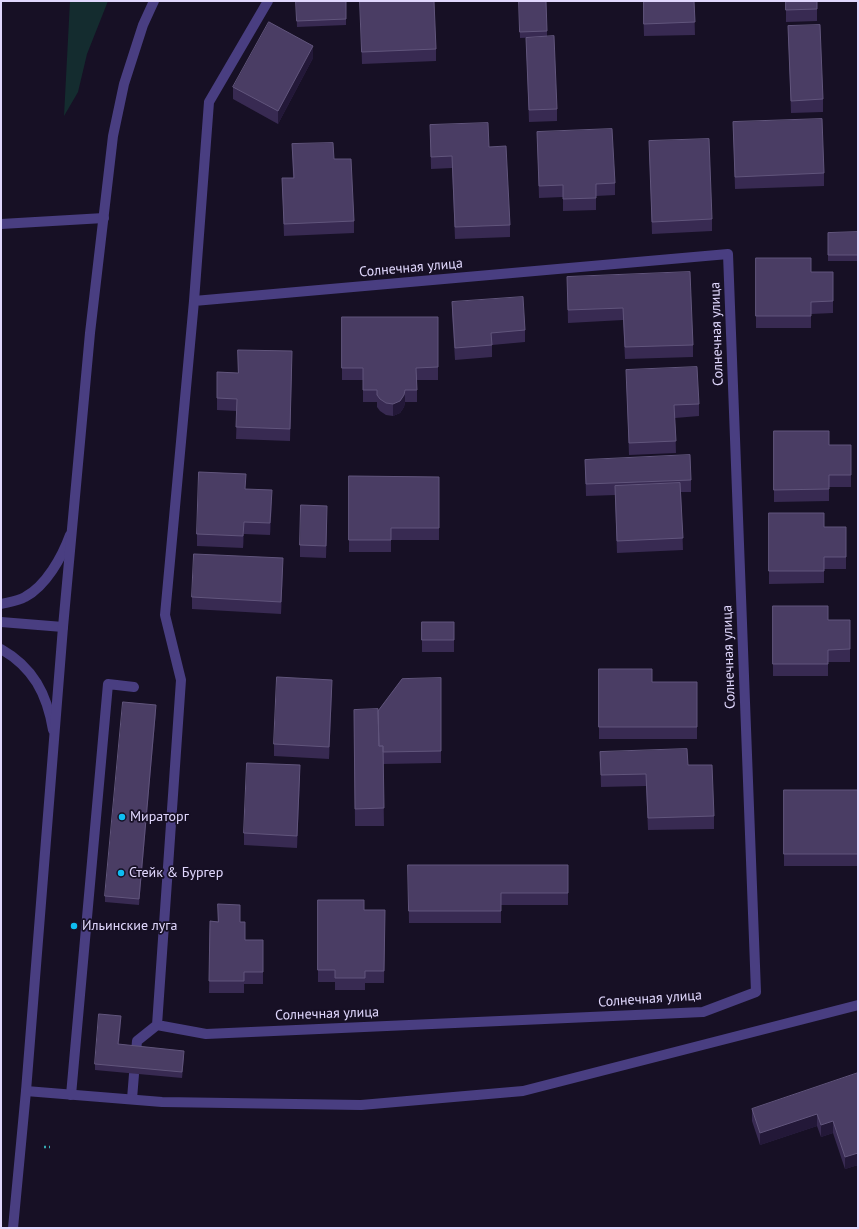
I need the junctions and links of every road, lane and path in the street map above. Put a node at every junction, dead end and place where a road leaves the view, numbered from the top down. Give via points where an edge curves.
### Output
1 (154, 1) edge
2 (268, 1) edge
3 (104, 218) junction
4 (1, 224) edge
5 (194, 301) junction
6 (72, 528) junction
7 (1, 604) edge
8 (1, 622) edge
9 (63, 627) junction
10 (1, 649) edge
11 (134, 687) dead end
12 (54, 736) junction
13 (858, 1006) edge
14 (157, 1024) junction
15 (136, 1052) edge
16 (134, 1074) edge
17 (26, 1091) junction
18 (71, 1094) junction
19 (132, 1099) junction
20 (44, 1147) dead end
21 (50, 1147) dead end
22 (13, 1228) edge

1 - 3 street via 124,84 113,136
2 - 5 street via 209,102
3 - 4 street
3 - 6 street via 90,334
5 - 14 street via 165,615 181,680
5 - 14 street, Солнечная улица via 728,254 756,992 703,1012 206,1034
6 - 7 street via 65,548 39,587 25,597
6 - 9 street
8 - 9 street
9 - 12 street
10 - 12 street via 25,667 35,681 46,700
11 - 18 street via 108,684
12 - 17 street
13 - 19 street via 523,1091 361,1105 162,1102
14 - 15 street via 137,1041
16 - 19 street
17 - 18 street
17 - 22 street
18 - 19 street
20 - 21 path

